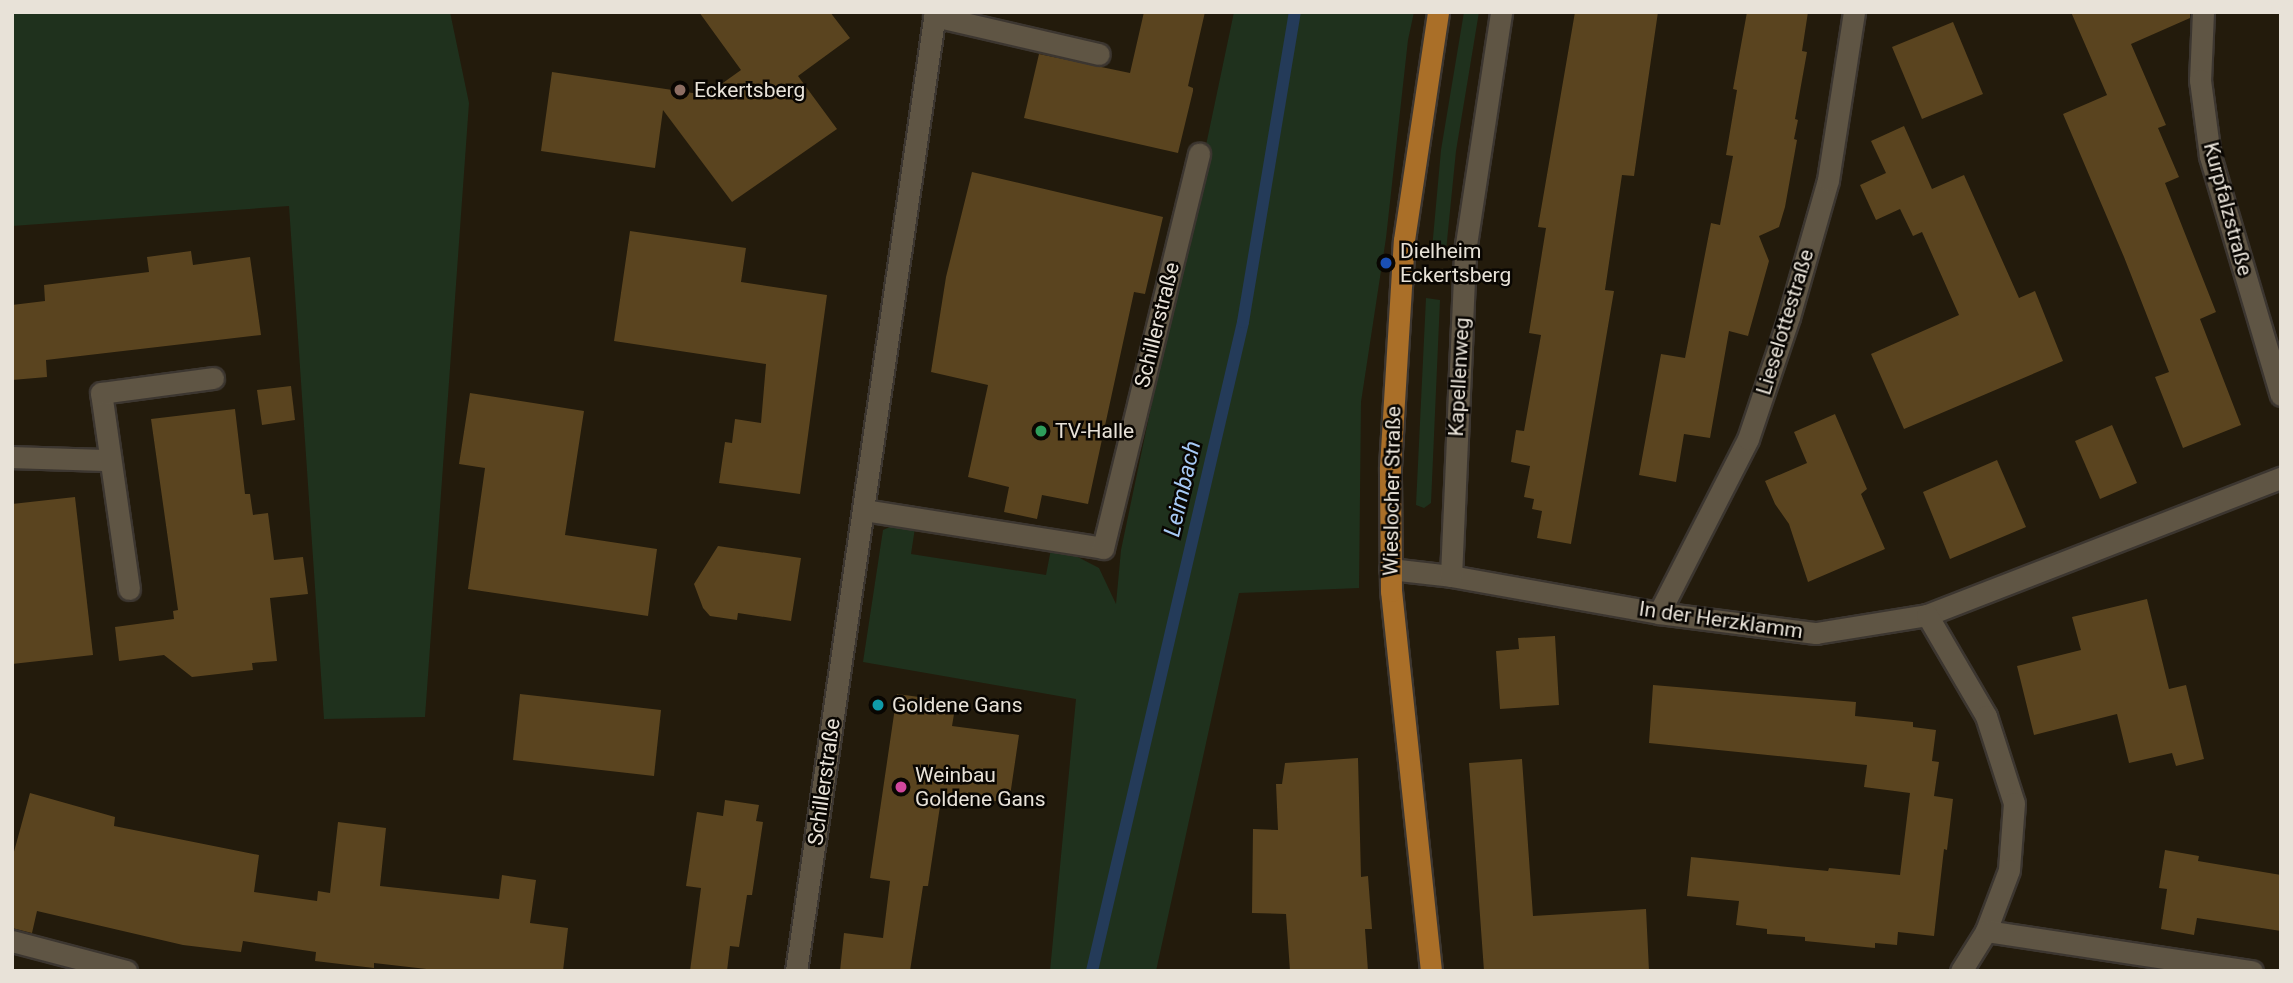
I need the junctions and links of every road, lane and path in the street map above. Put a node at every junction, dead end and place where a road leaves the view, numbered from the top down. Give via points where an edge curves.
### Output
1 (1438, 12) edge
2 (1501, 12) edge
3 (1854, 12) edge
4 (2203, 12) edge
5 (934, 14) edge
6 (1099, 54) dead end
7 (1199, 153) dead end
8 (2276, 357) edge
9 (213, 378) dead end
10 (2281, 395) edge
11 (12, 457) edge
12 (110, 460) junction
13 (2281, 478) edge
14 (864, 510) junction
15 (1390, 569) junction
16 (1451, 576) junction
17 (129, 589) dead end
18 (1659, 613) junction
19 (1927, 615) junction
20 (1986, 931) junction
21 (12, 941) edge
22 (127, 971) edge
23 (796, 971) edge
24 (1431, 971) edge
25 (1961, 971) edge
26 (2252, 971) edge

1 - 15 main road, Wieslocher Straße via 1404,240 1391,448
2 - 16 street, Kapellenweg via 1465,251
3 - 18 street, Lieselottestraße via 1828,180 1789,317 1748,439
4 - 8 street, Kurpfalzstraße via 2200,80 2210,156
5 - 6 street
5 - 14 street, Schillerstraße
7 - 14 street, Schillerstraße via 1103,548
8 - 10 street, Kurpfalzstraße
9 - 12 street via 101,393
11 - 12 street
12 - 17 street
13 - 19 street, In der Herzklamm
14 - 23 street, Schillerstraße
15 - 16 street, In der Herzklamm
15 - 24 main road, Wieslocher Straße
16 - 18 street, In der Herzklamm
18 - 19 street, In der Herzklamm via 1816,633
19 - 20 street via 1986,716 2014,803 2009,870
20 - 25 street
20 - 26 street
21 - 22 street

